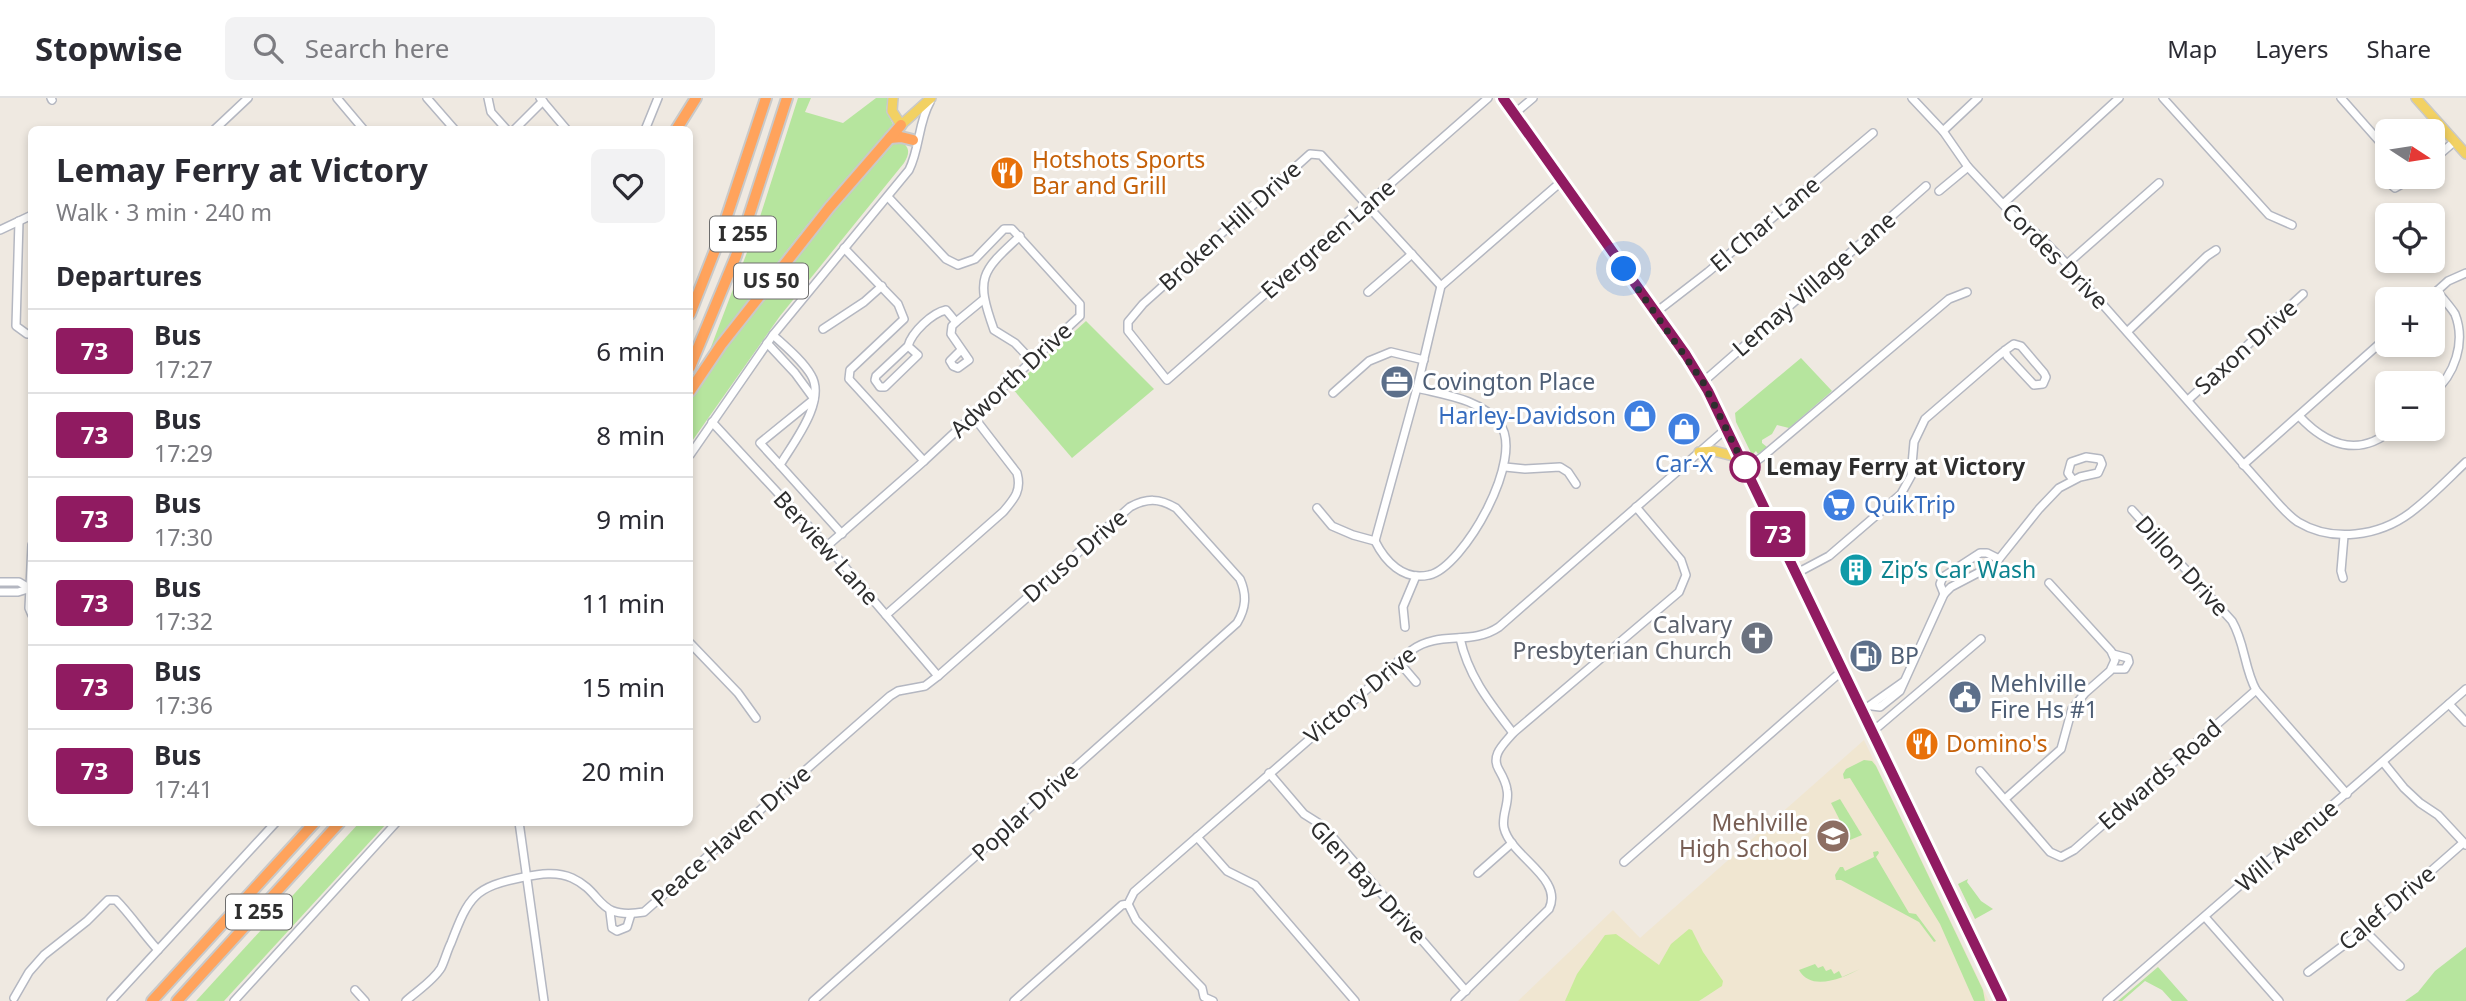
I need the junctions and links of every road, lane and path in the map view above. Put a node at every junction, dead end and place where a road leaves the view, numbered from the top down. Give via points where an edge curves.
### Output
1 (248, 98) edge
2 (337, 98) edge
3 (427, 98) edge
4 (488, 98) edge
5 (658, 98) edge
6 (696, 98) edge
7 (766, 98) edge
8 (787, 98) edge
9 (893, 98) edge
10 (932, 98) edge
11 (1488, 98) edge
12 (1503, 98) edge
13 (1533, 98) edge
14 (1912, 98) edge
15 (1978, 98) edge
16 (2119, 98) edge
17 (2163, 98) edge
18 (2341, 98) edge
19 (2416, 98) edge
20 (542, 99) edge
21 (1514, 114) junction
22 (901, 125) junction
23 (217, 126) edge
24 (362, 126) edge
25 (452, 126) edge
26 (503, 126) edge
27 (518, 126) edge
28 (564, 126) edge
29 (647, 126) edge
30 (678, 126) edge
31 (1943, 131) junction
32 (1873, 132) dead end
33 (2375, 136) edge
34 (890, 138) junction
35 (913, 140) junction
36 (2455, 141) junction
37 (2445, 150) edge
38 (2466, 154) edge
39 (915, 155) junction
40 (1968, 167) junction
41 (1562, 181) junction
42 (2160, 183) dead end
43 (1926, 187) dead end
44 (1939, 191) dead end
45 (888, 197) junction
46 (1367, 204) junction
47 (2003, 204) junction
48 (28, 217) edge
49 (19, 221) junction
50 (2292, 225) dead end
51 (0, 230) edge
52 (1020, 236) junction
53 (844, 248) junction
54 (2217, 250) dead end
55 (1412, 254) junction
56 (2067, 264) junction
57 (2466, 273) edge
58 (883, 286) junction
59 (1441, 286) junction
60 (2442, 287) edge
61 (1368, 292) dead end
62 (1967, 292) dead end
63 (2304, 294) dead end
64 (984, 299) junction
65 (2445, 301) edge
66 (693, 306) edge
67 (1655, 313) junction
68 (956, 322) junction
69 (822, 329) dead end
70 (2128, 331) junction
71 (28, 334) edge
72 (773, 335) junction
73 (767, 343) junction
74 (908, 346) junction
75 (2375, 348) edge
76 (961, 350) dead end
77 (2005, 350) junction
78 (693, 360) edge
79 (1424, 360) junction
80 (1032, 361) junction
81 (1167, 380) joint
82 (1703, 382) junction
83 (2445, 382) edge
84 (693, 387) edge
85 (1417, 387) junction
86 (1333, 393) dead end
87 (814, 400) junction
88 (2188, 400) junction
89 (973, 416) junction
90 (2299, 416) junction
91 (712, 422) junction
92 (1727, 428) junction
93 (2375, 440) edge
94 (693, 451) edge
95 (1699, 452) junction
96 (1741, 458) junction
97 (924, 461) junction
98 (2466, 462) edge
99 (780, 465) junction
100 (2243, 465) junction
101 (1505, 467) junction
102 (1745, 468) junction
103 (2073, 480) junction
104 (1576, 484) dead end
105 (1636, 507) junction
106 (1317, 508) dead end
107 (2132, 510) dead end
108 (842, 534) junction
109 (2344, 536) junction
110 (1376, 541) junction
111 (827, 546) junction
112 (1999, 559) junction
113 (1797, 573) junction
114 (1416, 576) junction
115 (2343, 578) dead end
116 (0, 582) edge
117 (2049, 583) dead end
118 (28, 587) edge
119 (28, 589) edge
120 (0, 592) edge
121 (1944, 594) junction
122 (886, 615) junction
123 (1237, 623) joint
124 (1405, 627) dead end
125 (1460, 638) junction
126 (1980, 639) dead end
127 (693, 646) edge
128 (2113, 654) junction
129 (1398, 661) junction
130 (2112, 669) junction
131 (1843, 670) junction
132 (938, 676) junction
133 (1416, 682) dead end
134 (2466, 689) edge
135 (2256, 690) junction
136 (2449, 704) junction
137 (1862, 711) junction
138 (756, 718) dead end
139 (2466, 722) edge
140 (1872, 732) junction
141 (1513, 733) junction
142 (2382, 762) junction
143 (1980, 771) dead end
144 (1269, 774) junction
145 (2347, 794) junction
146 (2005, 799) junction
147 (271, 826) edge
148 (311, 826) edge
149 (336, 826) edge
150 (393, 826) edge
151 (520, 826) edge
152 (1197, 838) junction
153 (1512, 843) junction
154 (2465, 844) edge
155 (1624, 862) dead end
156 (1478, 873) dead end
157 (527, 876) junction
158 (1128, 904) junction
159 (610, 912) junction
160 (631, 914) junction
161 (2205, 917) junction
162 (2364, 930) junction
163 (158, 950) junction
164 (2400, 966) dead end
165 (2308, 972) dead end
166 (355, 990) dead end
167 (1466, 991) junction
168 (14, 998) dead end
169 (1204, 999) edge
170 (111, 1001) edge
171 (152, 1001) edge
172 (177, 1001) edge
173 (234, 1001) edge
174 (365, 1001) edge
175 (406, 1001) edge
176 (544, 1001) edge
177 (813, 1001) edge
178 (1014, 1001) edge
179 (1213, 1001) edge
180 (1355, 1001) edge
181 (1455, 1001) edge
182 (2002, 1001) edge
183 (2107, 1001) edge
184 (2279, 1001) edge

1 - 23 street
2 - 24 street
3 - 25 street
4 - 26 street via 491,112
5 - 29 street
6 - 30 highway
7 - 66 highway, I 255
8 - 78 highway, I 255 via 736,256
9 - 22 main road via 892,111
10 - 22 main road, US 50
10 - 39 street via 921,121
11 - 46 street, Evergreen Lane
12 - 21 main road
13 - 21 street
14 - 31 street, Cordes Drive
15 - 31 street
16 - 47 street
17 - 50 street via 2269,215
18 - 33 street
19 - 36 main road
20 - 27 street
20 - 28 street
21 - 41 main road
22 - 34 highway, US 50
22 - 35 street
31 - 40 street, Cordes Drive
32 - 67 street, El Char Lane
34 - 35 highway
34 - 84 highway, US 50 via 829,208
35 - 39 street
36 - 37 street
36 - 38 main road
39 - 45 street
40 - 44 street
40 - 47 street, Cordes Drive
41 - 59 street
41 - 67 main road
42 - 56 street
43 - 82 street, Lemay Village Lane
45 - 52 street via 958,265 975,259 1004,229
45 - 53 street
46 - 55 street, Broken Hill Drive
46 - 81 street, Evergreen Lane
46 - 81 street, Broken Hill Drive via 1321,155 1310,154 1128,321 1128,331
47 - 56 street, Cordes Drive
48 - 49 street
49 - 51 street
49 - 71 street via 16,326
52 - 64 street via 991,263 984,276
52 - 80 street, Adworth Drive via 1082,310
53 - 58 street
53 - 72 street
54 - 70 street
55 - 59 street, Broken Hill Drive
55 - 61 street
56 - 70 street, Cordes Drive
57 - 60 street
58 - 69 street
58 - 97 street via 904,319 850,370 849,379
59 - 79 street
62 - 102 street via 1949,299
63 - 88 street, Saxon Drive
64 - 68 street
64 - 80 street via 994,330
65 - 83 street via 2456,315 2461,344 2458,363
67 - 82 main road
68 - 74 street via 946,310 940,311 916,332
68 - 76 street via 951,334
70 - 88 street, Cordes Drive
72 - 73 street
72 - 87 street via 813,377
73 - 87 street
73 - 91 street
74 - 74 street via 918,355 880,387 876,376
75 - 90 street
77 - 77 street via 2014,344 2021,346 2045,373 2043,384 2034,386
77 - 113 street via 1925,419 1916,434 1912,475 1901,494 1829,556
79 - 85 street
79 - 86 street via 1391,352 1369,361
80 - 89 street, Adworth Drive
82 - 92 main road
85 - 101 street via 1472,402 1501,424 1507,439
85 - 110 street
87 - 99 street via 810,416
87 - 99 street via 760,443
88 - 100 street, Cordes Drive
89 - 97 street, Adworth Drive
89 - 122 street via 1017,474 1016,498
90 - 93 street via 2316,433 2339,444
90 - 100 street
91 - 94 street
91 - 111 street, Berview Lane
92 - 95 street, Victory Drive
92 - 96 main road
95 - 96 main road
95 - 105 street, Victory Drive
96 - 102 main road
97 - 108 street, Adworth Drive
98 - 109 street via 2393,524
99 - 108 street
100 - 109 street, Cordes Drive via 2298,522
101 - 104 street via 1560,467
101 - 114 street via 1494,498 1459,551 1431,575
102 - 113 main road
103 - 103 street via 2098,473 2100,459 2071,462 2068,473
103 - 112 street via 2049,497
105 - 125 street, Victory Drive via 1499,627 1482,636
105 - 141 street via 1681,560 1686,575 1679,592
106 - 110 street via 1332,526
107 - 135 street, Dillon Drive via 2232,621
108 - 111 street, Adworth Drive
109 - 115 street
110 - 114 street via 1395,568
111 - 122 street, Berview Lane
112 - 121 street
112 - 121 street via 1980,553 1943,578
113 - 131 main road
114 - 124 street via 1403,607
116 - 118 street
117 - 128 street
119 - 120 street
121 - 137 street via 1900,691 1880,707 1872,705
122 - 132 street, Berview Lane
123 - 132 street, Druso Drive via 1245,602 1240,579 1176,508 1165,501 1141,501
123 - 177 street, Poplar Drive
125 - 129 street, Victory Drive via 1426,640
125 - 141 street via 1481,692
126 - 140 street
127 - 138 street
128 - 130 street
128 - 130 street via 2129,662 2125,669
129 - 133 street
129 - 144 street, Victory Drive
130 - 146 street via 2072,709 2061,749
131 - 137 main road
131 - 155 street
132 - 160 street, Peace Haven Drive via 925,686 890,696 653,905
134 - 136 street, Will Avenue
135 - 145 street, Dillon Drive
135 - 146 street, Edwards Road via 2062,857 2050,852
136 - 139 street
136 - 142 street, Will Avenue
137 - 140 main road
140 - 182 main road
141 - 153 street via 1496,758 1508,794 1504,827
142 - 145 street, Will Avenue
142 - 154 street
143 - 146 street
144 - 152 street, Victory Drive
144 - 167 street, Glen Bay Drive via 1304,814 1323,826
145 - 161 street, Will Avenue
147 - 163 street
148 - 171 highway, I 255
149 - 172 highway, I 255
150 - 173 street
151 - 157 street
152 - 158 street, Victory Drive via 1134,892
152 - 180 street via 1227,871 1255,885
153 - 156 street
153 - 167 street via 1551,888 1553,900
154 - 162 street, Calef Drive
157 - 159 street via 573,878
157 - 175 street via 491,885 473,896 440,969
157 - 176 street
158 - 169 street via 1136,920 1202,988
158 - 178 street, Victory Drive
159 - 160 street, Peace Haven Drive
159 - 160 street via 612,928 617,930 627,927
161 - 183 street, Will Avenue
161 - 184 street
162 - 164 street
162 - 165 street, Calef Drive
163 - 168 street via 116,900 108,900 44,955
163 - 170 street
166 - 174 street
167 - 181 street
169 - 179 street

